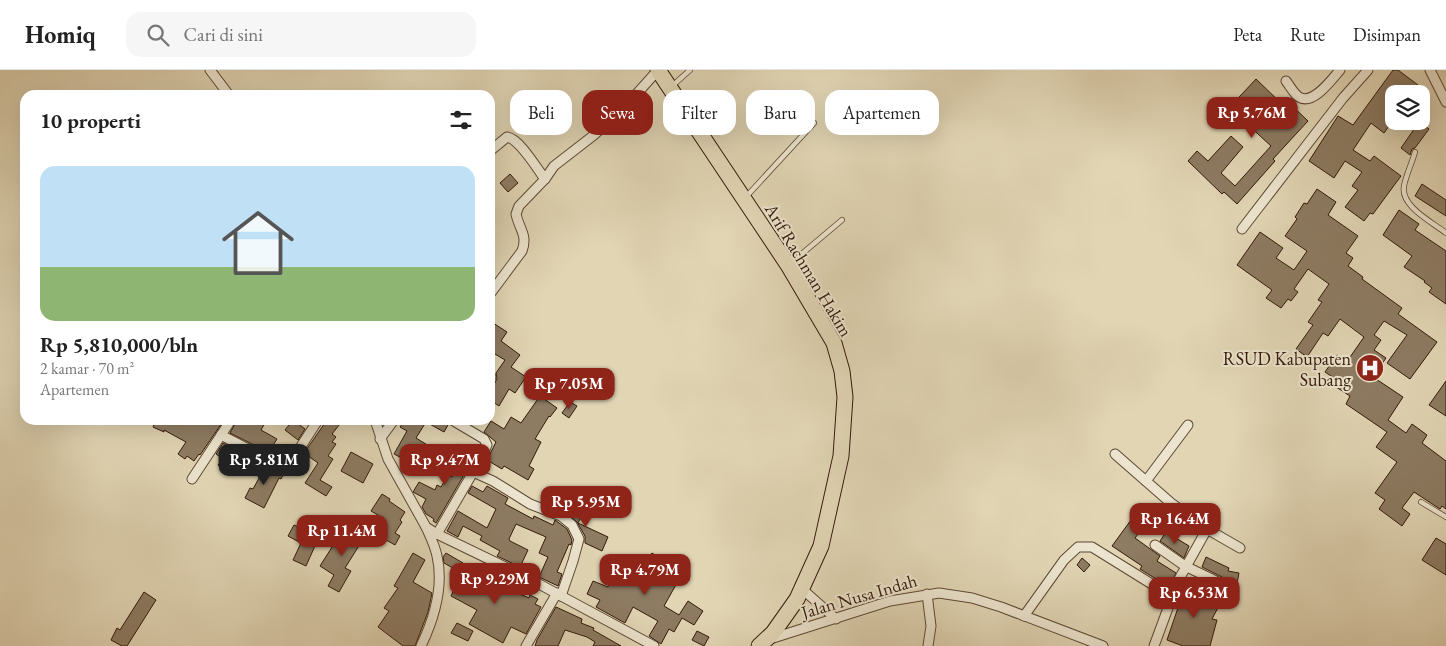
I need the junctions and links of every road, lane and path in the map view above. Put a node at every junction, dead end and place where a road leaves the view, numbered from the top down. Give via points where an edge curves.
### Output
1 (210, 70) edge
2 (658, 70) edge
3 (690, 70) edge
4 (1340, 70) edge
5 (1368, 70) edge
6 (1430, 70) edge
7 (1286, 81) dead end
8 (670, 88) junction
9 (226, 90) edge
10 (1446, 102) edge
11 (803, 135) edge
12 (495, 147) edge
13 (1415, 152) dead end
14 (545, 180) junction
15 (744, 199) junction
16 (842, 220) dead end
17 (1242, 229) dead end
18 (1446, 233) edge
19 (788, 265) junction
20 (495, 287) edge
21 (228, 425) edge
22 (315, 425) edge
23 (376, 425) edge
24 (390, 425) edge
25 (460, 425) edge
26 (1188, 425) dead end
27 (221, 435) junction
28 (380, 439) junction
29 (1116, 454) dead end
30 (473, 472) junction
31 (192, 479) dead end
32 (1146, 481) junction
33 (1421, 502) dead end
34 (1446, 517) edge
35 (1207, 529) junction
36 (434, 535) junction
37 (1155, 545) dead end
38 (1240, 548) dead end
39 (1185, 566) junction
40 (1220, 583) dead end
41 (801, 588) junction
42 (559, 594) junction
43 (927, 594) junction
44 (1171, 596) junction
45 (1024, 616) junction
46 (836, 619) junction
47 (1084, 642) edge
48 (762, 643) edge
49 (422, 644) edge
50 (432, 646) edge
51 (526, 646) edge
52 (654, 646) edge
53 (928, 646) edge
54 (1103, 646) edge
55 (1154, 646) edge

1 - 9 street
2 - 8 main road, Arif Rachman Hakim
2 - 14 street via 624,108 554,166
3 - 8 lane
4 - 7 street via 1315,97 1308,99 1300,98
5 - 17 street
6 - 10 street
8 - 15 main road, Arif Rachman Hakim
11 - 15 lane
12 - 14 street via 507,137 512,138 520,144
13 - 18 lane via 1403,187 1404,195 1408,205
14 - 20 street via 516,211 525,244
15 - 19 main road, Arif Rachman Hakim
16 - 19 lane
19 - 41 main road, Arif Rachman Hakim via 834,343 845,397 841,456 821,546
21 - 27 street
22 - 27 street via 287,468
23 - 28 street
24 - 28 street
25 - 30 street via 486,441 486,448
26 - 32 street
27 - 31 street
28 - 36 street via 426,527
29 - 32 street
30 - 36 street
30 - 42 street via 530,504 561,516 572,526 579,538
32 - 35 street
33 - 34 lane
35 - 38 street
35 - 39 street
36 - 42 street
36 - 49 street via 439,573 437,602
37 - 39 street
39 - 40 street
39 - 44 street
41 - 46 street
41 - 48 main road, Arif Rachman Hakim via 787,615
42 - 51 street
42 - 52 street
43 - 45 street, Jalan Nusa Indah via 972,598
43 - 46 street, Jalan Nusa Indah via 890,601
43 - 53 street via 932,626
44 - 45 street via 1092,548 1078,547 1064,560
44 - 55 street
45 - 47 street, Jalan Nusa Indah
46 - 48 street, Jalan Nusa Indah
47 - 54 street, Jalan Nusa Indah
49 - 50 street

